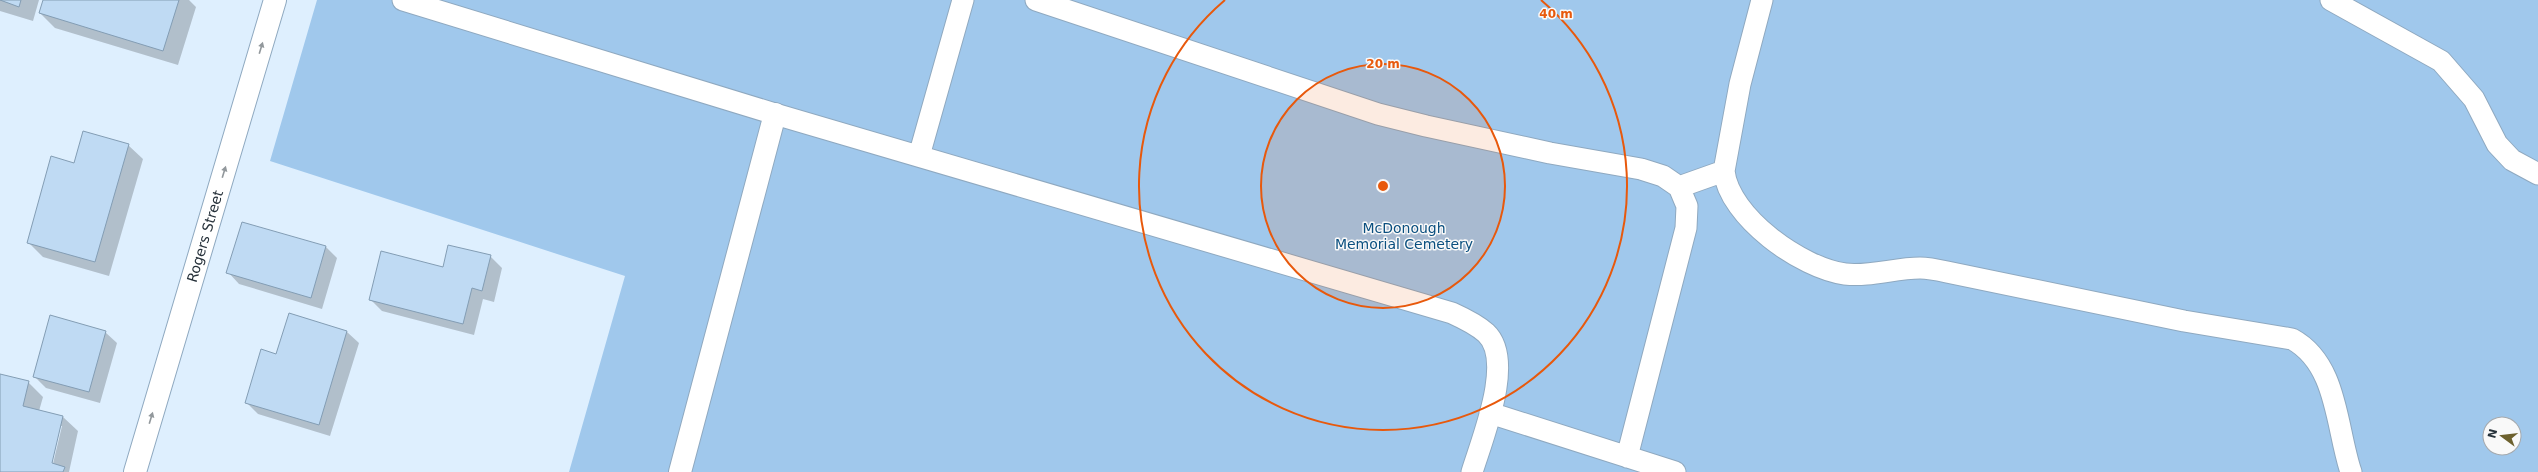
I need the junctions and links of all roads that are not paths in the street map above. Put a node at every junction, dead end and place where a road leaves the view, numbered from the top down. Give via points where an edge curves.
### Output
1 (275, 0) edge
2 (403, 0) edge
3 (963, 0) edge
4 (1036, 0) edge
5 (1762, 0) edge
6 (2330, 0) edge
7 (775, 114) junction
8 (919, 156) junction
9 (1724, 171) junction
10 (2538, 174) edge
11 (1679, 187) junction
12 (1490, 413) junction
13 (1627, 457) junction
14 (137, 464) edge
15 (680, 472) edge
16 (1472, 472) edge
17 (1675, 472) edge
18 (2351, 472) edge

14 -> 1 street, Rogers Street
2 - 7 lane
3 - 8 lane
4 - 11 lane via 1378,114 1550,153 1641,169 1663,176
5 - 9 lane via 1740,84
6 - 10 lane via 2441,61 2474,99 2496,144 2512,160
7 - 8 lane
7 - 15 street
8 - 12 lane via 1452,312 1487,334 1496,350 1498,375
9 - 11 lane
9 - 18 lane via 1732,198 1748,218 1801,258 1824,268 1852,274 1920,268 1947,272 2184,321 2292,339 2307,347 2326,379
11 - 13 lane via 1687,206 1686,228
12 - 13 lane
12 - 16 lane
13 - 17 lane

